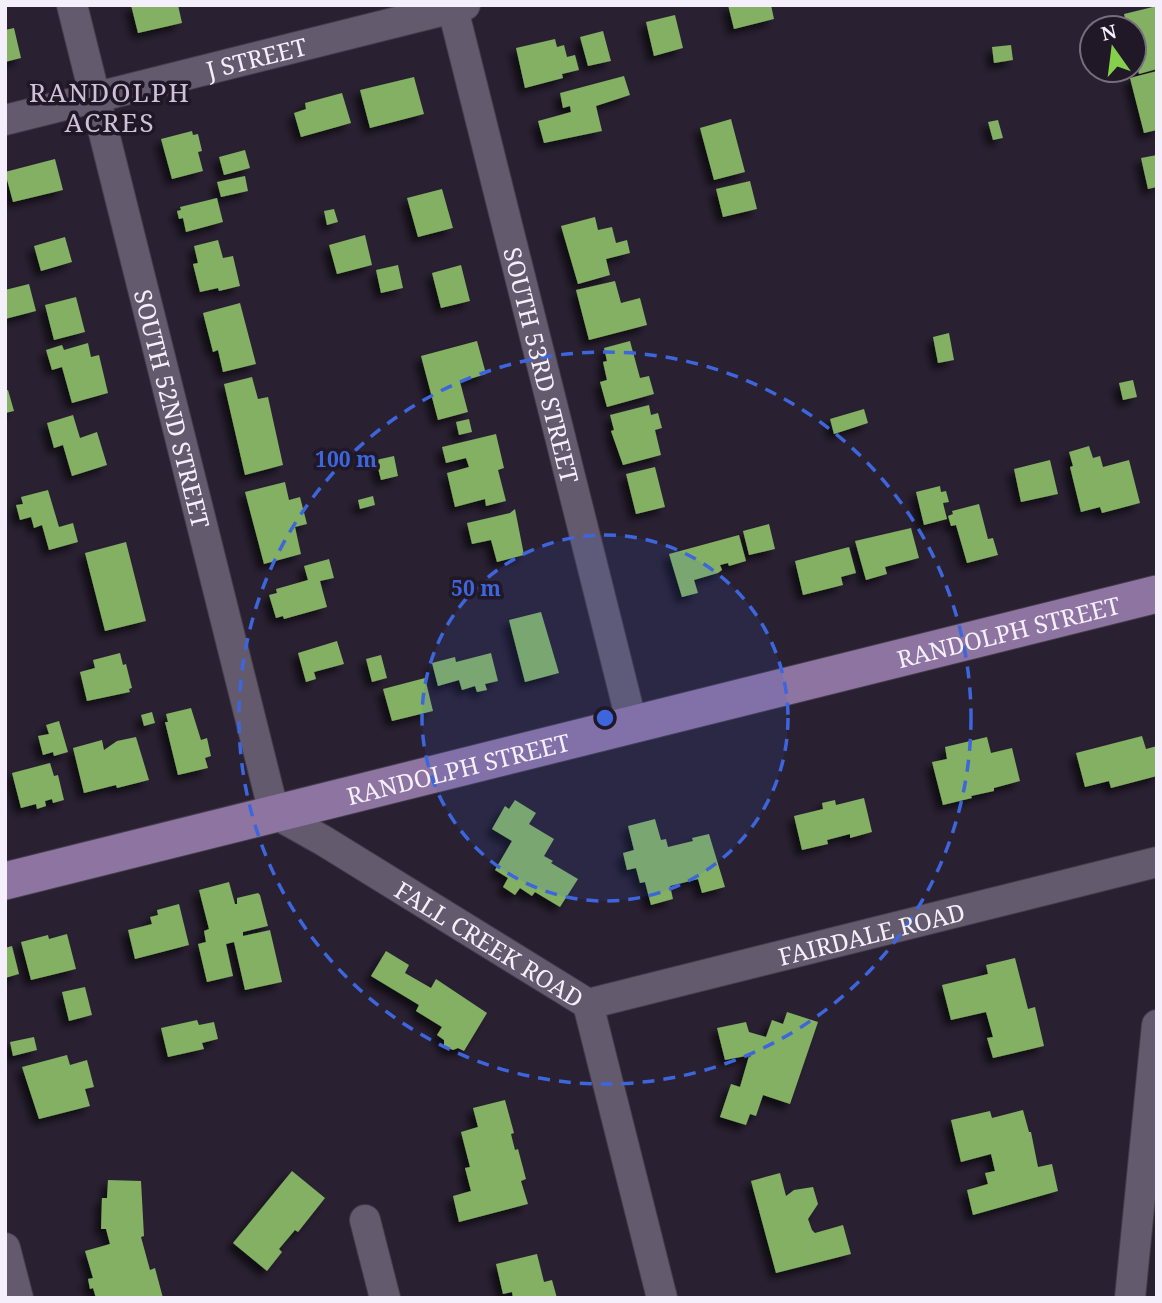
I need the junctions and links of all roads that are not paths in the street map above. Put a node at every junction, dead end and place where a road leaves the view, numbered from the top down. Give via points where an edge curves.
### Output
1 (72, 5) edge
2 (457, 6) edge
3 (95, 97) junction
4 (5, 120) edge
5 (1157, 594) edge
6 (632, 724) junction
7 (274, 814) junction
8 (1157, 862) edge
9 (5, 881) edge
10 (588, 1004) junction
11 (1157, 1025) edge
12 (365, 1220) dead end
13 (5, 1248) edge
14 (18, 1298) edge
15 (385, 1298) edge
16 (662, 1298) edge
17 (1130, 1298) edge

1 - 3 street, SOUTH 52ND STREET
2 - 3 street, J STREET
2 - 6 street, SOUTH 53RD STREET
3 - 4 street, J STREET
3 - 7 street, SOUTH 52ND STREET
5 - 6 main road, RANDOLPH STREET
6 - 7 main road, RANDOLPH STREET
7 - 9 main road, RANDOLPH STREET
7 - 10 street, FALL CREEK ROAD
8 - 10 street, FAIRDALE ROAD
10 - 16 street, FALL CREEK ROAD
11 - 17 street
12 - 15 street
13 - 14 street

